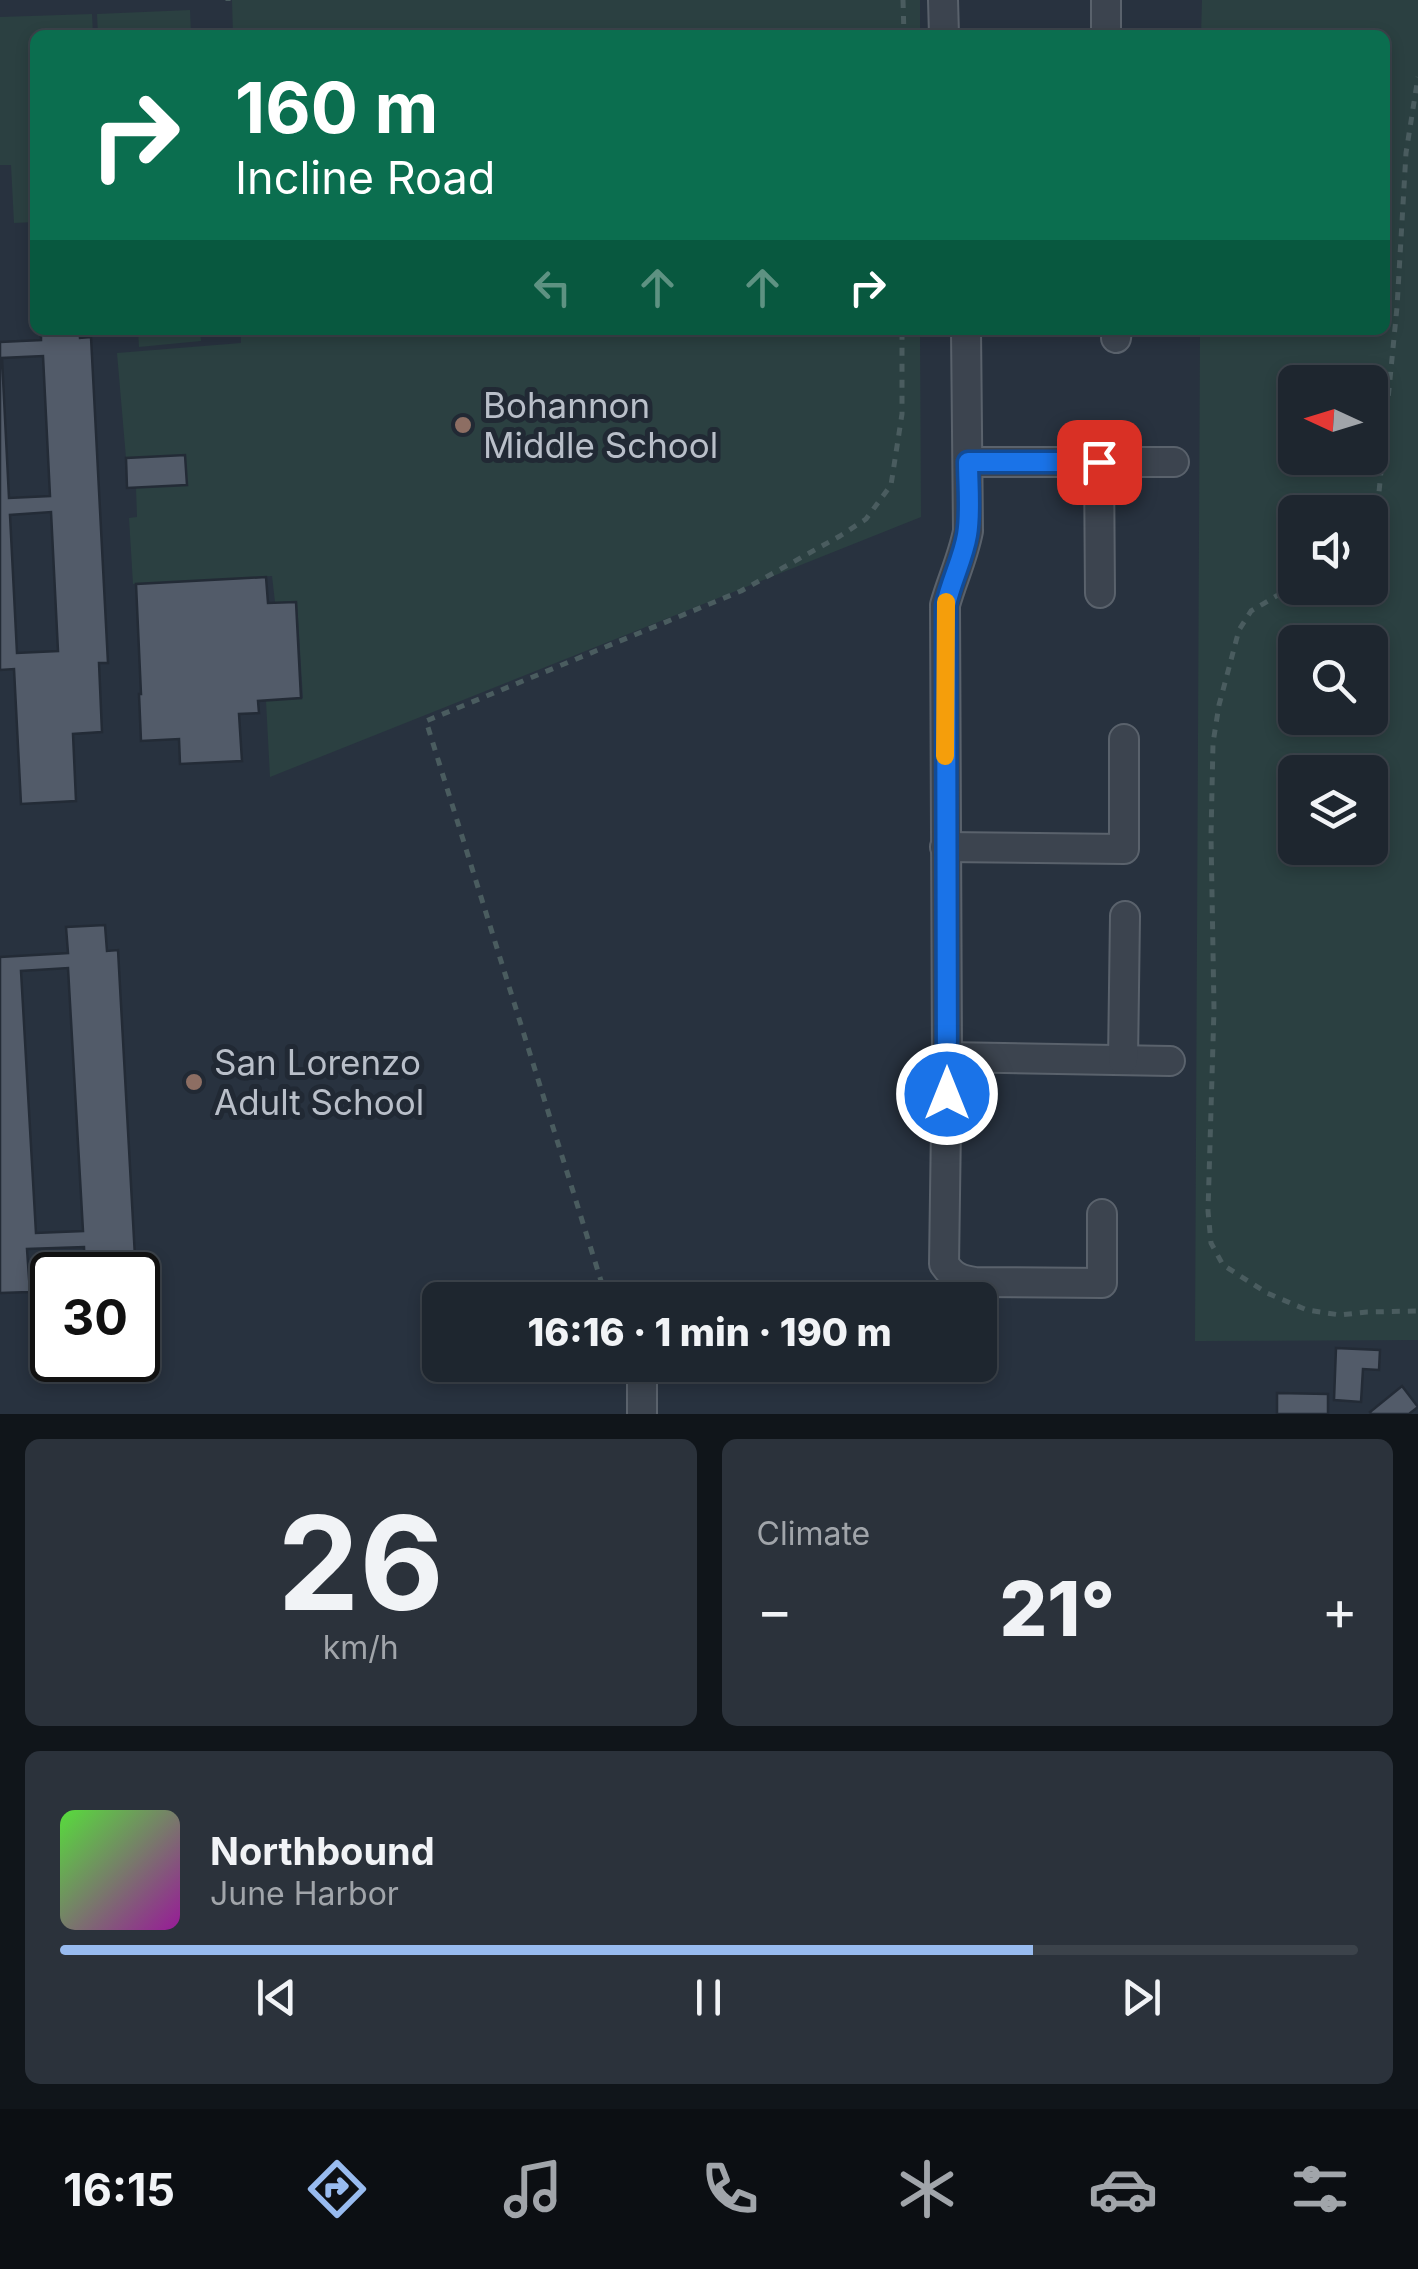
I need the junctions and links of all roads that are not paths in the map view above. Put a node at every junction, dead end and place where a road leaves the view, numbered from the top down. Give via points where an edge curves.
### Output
1 (944, 0) edge
2 (1106, 0) edge
3 (944, 30) edge
4 (1106, 30) edge
5 (966, 335) edge
6 (968, 462) junction
7 (1099, 462) junction
8 (1174, 462) dead end
9 (1100, 593) dead end
10 (1124, 739) dead end
11 (945, 848) junction
12 (1125, 916) dead end
13 (948, 1057) junction
14 (1123, 1060) junction
15 (1170, 1061) dead end
16 (1102, 1214) dead end
17 (642, 1382) edge
18 (642, 1414) edge

1 - 3 street
2 - 4 street
5 - 6 street
6 - 7 street
6 - 11 street via 968,531 946,605
7 - 8 street
7 - 9 street
10 - 11 street via 1124,849
11 - 13 street
12 - 14 street
13 - 14 street
13 - 16 street via 944,1264 952,1275 975,1282 1102,1283
14 - 15 street
17 - 18 street

